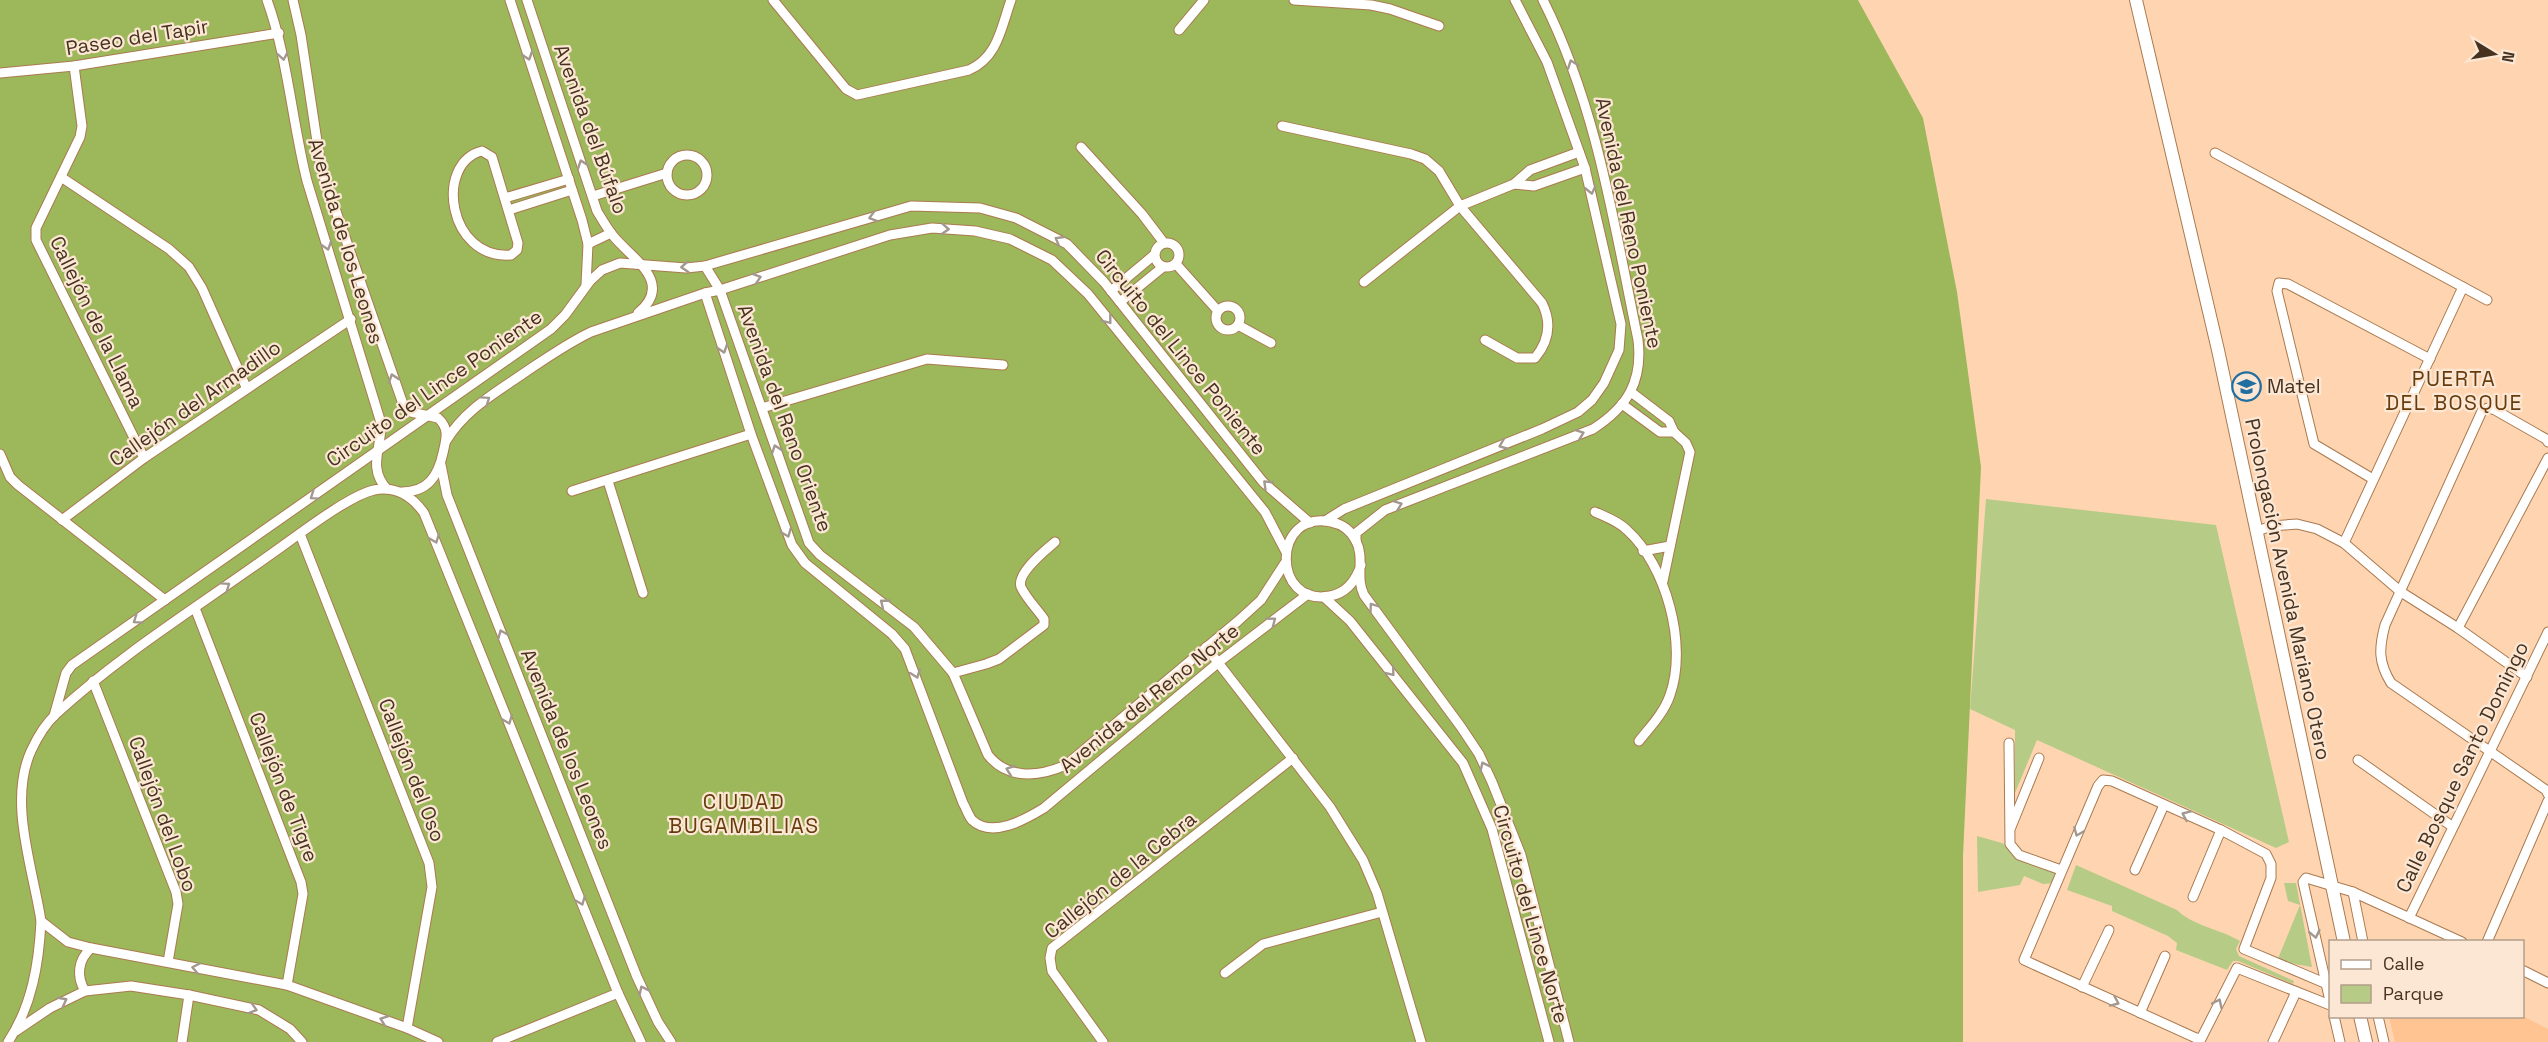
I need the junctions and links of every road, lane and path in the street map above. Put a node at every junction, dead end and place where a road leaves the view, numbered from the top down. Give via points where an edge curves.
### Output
1 (267, 0) edge
2 (293, 0) edge
3 (510, 0) edge
4 (527, 0) edge
5 (773, 0) edge
6 (1011, 0) edge
7 (1204, 0) edge
8 (1294, 0) edge
9 (1515, 0) edge
10 (1543, 0) edge
11 (2136, 0) edge
12 (1440, 26) dead end
13 (1179, 30) dead end
14 (279, 33) junction
15 (74, 66) junction
16 (0, 73) edge
17 (1282, 126) dead end
18 (1081, 147) dead end
19 (1580, 152) junction
20 (2215, 153) dead end
21 (1585, 168) junction
22 (667, 173) junction
23 (61, 177) junction
24 (569, 179) junction
25 (1514, 184) junction
26 (572, 190) junction
27 (593, 196) junction
28 (505, 198) junction
29 (1460, 206) junction
30 (508, 210) junction
31 (611, 234) junction
32 (1164, 243) junction
33 (588, 244) junction
34 (1154, 255) junction
35 (1176, 264) junction
36 (644, 265) junction
37 (705, 266) junction
38 (1162, 267) junction
39 (1364, 282) dead end
40 (586, 287) junction
41 (2463, 287) junction
42 (720, 290) junction
43 (1111, 291) junction
44 (705, 293) junction
45 (2487, 300) dead end
46 (1120, 302) junction
47 (1218, 311) junction
48 (629, 318) junction
49 (351, 319) junction
50 (1238, 325) junction
51 (1485, 340) dead end
52 (1271, 343) dead end
53 (2430, 359) junction
54 (1004, 365) dead end
55 (246, 387) junction
56 (1631, 392) junction
57 (1622, 404) junction
58 (762, 408) junction
59 (429, 414) junction
60 (1674, 432) junction
61 (751, 434) junction
62 (446, 441) junction
63 (2548, 442) edge
64 (379, 450) junction
65 (0, 454) edge
66 (144, 458) junction
67 (2548, 458) edge
68 (441, 465) junction
69 (2373, 479) junction
70 (608, 481) junction
71 (387, 489) junction
72 (572, 491) dead end
73 (402, 492) junction
74 (1595, 512) dead end
75 (62, 520) junction
76 (1325, 521) junction
77 (1310, 523) junction
78 (2256, 531) junction
79 (300, 534) junction
80 (1356, 541) junction
81 (1055, 542) dead end
82 (2344, 543) junction
83 (1670, 546) junction
84 (1643, 551) junction
85 (1286, 552) junction
86 (1285, 563) junction
87 (1360, 565) junction
88 (1663, 581) junction
89 (2401, 592) junction
90 (643, 593) dead end
91 (1308, 594) junction
92 (1324, 597) junction
93 (165, 600) junction
94 (195, 608) junction
95 (2458, 627) junction
96 (2548, 632) edge
97 (1206, 647) junction
98 (1219, 662) junction
99 (953, 673) junction
100 (2527, 677) junction
101 (93, 681) junction
102 (54, 716) junction
103 (1639, 741) dead end
104 (2009, 743) dead end
105 (1083, 751) junction
106 (2489, 752) junction
107 (2039, 758) dead end
108 (1293, 759) junction
109 (2358, 760) dead end
110 (1066, 765) joint
111 (1095, 766) junction
112 (2548, 794) edge
113 (2548, 801) edge
114 (2164, 805) junction
115 (1012, 826) joint
116 (2453, 827) junction
117 (2221, 830) junction
118 (2009, 832) junction
119 (2061, 870) junction
120 (2135, 870) dead end
121 (2331, 884) junction
122 (2353, 892) junction
123 (2193, 897) dead end
124 (1382, 912) junction
125 (2409, 918) junction
126 (41, 921) junction
127 (2109, 930) dead end
128 (2344, 940) edge
129 (2363, 940) edge
130 (2458, 940) edge
131 (2488, 940) edge
132 (91, 948) junction
133 (2165, 956) dead end
134 (168, 962) junction
135 (2524, 970) edge
136 (1225, 974) dead end
137 (2547, 981) edge
138 (2327, 984) junction
139 (287, 985) junction
140 (2082, 987) junction
141 (86, 991) junction
142 (2296, 992) junction
143 (2329, 992) edge
144 (618, 993) junction
145 (189, 995) junction
146 (2329, 1004) edge
147 (2140, 1013) junction
148 (2334, 1018) edge
149 (2360, 1018) edge
150 (2378, 1018) edge
151 (406, 1028) junction
152 (14, 1033) junction
153 (8, 1042) edge
154 (182, 1042) edge
155 (302, 1042) edge
156 (438, 1042) edge
157 (497, 1042) edge
158 (641, 1042) edge
159 (671, 1042) edge
160 (1103, 1042) edge
161 (1421, 1042) edge
162 (1549, 1042) edge
163 (1569, 1042) edge
164 (2273, 1042) edge
165 (2340, 1042) edge
166 (2366, 1042) edge
167 (2384, 1042) edge

1 - 14 street, Avenida de los Leones
59 -> 2 street, Avenida de los Leones via 411,412 403,404 321,168
3 -> 24 street, Avenida del Búfalo
27 -> 4 street, Avenida del Búfalo
5 - 6 street via 852,94 985,62
7 - 13 street
8 - 12 street via 1371,5
9 - 19 street, Avenida del Reno Poniente via 1547,62
56 -> 10 street, Avenida del Reno Poniente via 1637,378 1639,350 1602,165 1570,57
11 - 78 street, Prolongación Avenida Mariano Otero
14 - 15 street, Paseo del Tapir
14 -> 49 street, Avenida de los Leones via 297,144
15 - 16 street, Paseo del Tapir
15 - 23 street, Callejón de la Llama via 82,126
17 - 29 street via 1425,159 1438,171
18 - 32 street
19 - 21 street, Avenida del Reno Poniente
19 - 25 street via 1530,170
20 - 41 street
21 - 25 street via 1534,186
21 -> 76 street, Avenida del Reno Poniente via 1621,324 1612,367 1593,400 1578,412 1542,429 1344,509
22 - 22 street via 671,188 687,195 702,188 706,177 702,161 687,154 672,161
22 - 27 street
23 - 55 street via 169,249 189,267
23 - 66 street, Callejón de la Llama via 36,228 36,240
24 - 26 street, Avenida del Búfalo
24 - 28 street
25 - 29 street
26 - 30 street
26 - 33 street, Avenida del Búfalo
27 - 31 street, Avenida del Búfalo
28 - 30 street
28 - 30 street via 489,154 482,151 471,156 457,175 454,193 455,213 464,234 492,253 514,253 518,243
29 - 39 street
29 - 51 street via 1542,303 1548,318 1547,336 1534,358 1517,358
31 - 33 street
31 - 36 street, Avenida del Búfalo
32 - 34 street
32 - 35 street via 1177,248
33 - 40 street, Avenida del Búfalo
34 - 38 street
34 - 43 street
35 - 38 street
35 - 47 street
37 -> 36 street, Circuito del Lince Poniente
36 - 40 street, Circuito del Lince Poniente via 620,263 602,270
36 - 48 street via 650,277 650,296 640,312
37 - 42 street, Avenida del Reno Oriente
43 -> 37 street, Circuito del Lince Poniente via 1067,244 1016,218 969,207 911,206
38 - 46 street
40 - 59 street, Circuito del Lince Poniente via 551,329
41 - 45 street
41 - 53 street
42 - 44 street, Circuito del Lince Poniente
42 - 58 street, Avenida del Reno Oriente
42 -> 85 street, Circuito del Lince Poniente via 890,235 932,228 975,231 1010,239 1052,260 1088,294 1265,512
43 - 46 street, Circuito del Lince Poniente
44 - 48 street, Circuito del Lince Poniente
44 -> 61 street, Avenida del Reno Oriente
77 -> 46 street, Circuito del Lince Poniente via 1263,482
47 - 50 street via 1216,321 1220,327 1229,330
47 - 50 street via 1233,307 1240,315
62 -> 48 street, Circuito del Lince Poniente via 479,404 573,340
49 - 55 street, Callejón del Armadillo
49 - 64 street, Avenida de los Leones via 381,423
50 - 52 street
53 - 69 street
53 - 69 street via 2288,284 2279,283 2277,291 2314,444
54 - 58 street via 927,359
55 - 66 street, Callejón del Armadillo
56 - 57 street, Avenida del Reno Poniente
56 - 60 street via 1669,421
57 - 60 street via 1660,432
80 -> 57 street, Avenida del Reno Poniente via 1356,533 1384,510 1593,429
99 -> 58 street, Avenida del Reno Oriente via 914,627 809,543
59 - 62 street via 444,425
59 - 64 street, Circuito del Lince Poniente
60 - 83 street via 1686,443 1690,455
61 - 70 street
61 -> 115 street, Avenida del Reno Oriente via 797,554 905,649 970,817 978,824
62 - 68 street
63 - 89 street via 2488,408 2482,411
64 - 71 street, Avenida de los Leones via 376,472
64 -> 93 street, Circuito del Lince Poniente
65 - 75 street via 18,486
66 - 75 street, Callejón del Armadillo
67 - 95 street
68 - 73 street via 426,486
159 -> 68 street, Avenida de los Leones via 637,977 447,495
69 - 82 street
70 - 72 street
70 - 90 street
71 - 73 street
71 - 79 street via 361,494
73 -> 144 street via 424,513
74 - 84 street via 1626,529
75 - 93 street
76 - 77 street
76 - 80 street via 1343,526
77 - 85 street via 1297,531
78 - 82 street via 2297,524
78 - 121 street, Prolongación Avenida Mariano Otero
94 -> 79 street
79 - 151 street, Callejón del Oso via 429,863 432,887
80 - 87 street
81 - 99 street via 1020,580 1044,625 999,659
82 - 89 street
83 - 84 street
83 - 88 street
84 - 88 street
85 - 86 street
86 - 91 street via 1297,587
86 - 97 street, Avenida del Reno Norte via 1261,600
87 - 92 street via 1352,584
163 -> 87 street, Circuito del Lince Norte via 1521,855 1501,802 1479,754 1364,595 1359,582
88 - 103 street via 1676,644 1676,673 1664,708
89 - 95 street
89 - 106 street via 2379,644 2383,669 2391,682
91 - 92 street
98 -> 91 street, Avenida del Reno Norte
92 -> 162 street, Circuito del Lince Norte via 1350,621 1463,763 1492,829
93 -> 102 street, Circuito del Lince Poniente via 72,665
94 - 101 street
94 - 139 street, Callejón de Tigre via 302,882
95 - 100 street
96 - 100 street, Calle Bosque Santo Domingo
97 - 98 street
97 - 105 street, Avenida del Reno Norte
98 - 108 street
98 - 111 street, Avenida del Reno Norte
110 -> 99 street, Avenida del Reno Oriente via 1036,775 1010,772 995,764
100 - 106 street, Calle Bosque Santo Domingo
101 - 102 street
101 - 134 street, Callejón del Lobo via 176,892 178,904
102 - 126 street via 30,753 21,793 22,819
104 - 118 street
105 - 110 street, Avenida del Reno Norte
105 - 111 street
106 - 112 street
106 - 116 street, Calle Bosque Santo Domingo
107 - 118 street
108 - 124 street via 1330,807 1363,861
108 - 160 street, Callejón de la Cebra via 1052,948 1052,971
109 - 116 street
111 - 115 street, Avenida del Reno Norte via 1044,808
113 - 131 street
117 -> 114 street
114 -> 119 street via 2103,780
114 - 120 street
116 - 125 street, Calle Bosque Santo Domingo
117 - 123 street
117 - 138 street via 2266,854 2271,864 2271,878 2244,949
118 - 119 street via 2010,844 2019,855
119 - 140 street via 2024,960
121 - 122 street, Calle Bosque Santo Domingo
121 - 128 street, Prolongación Avenida Mariano Otero
121 -> 138 street, Calle Bosque Santo Domingo via 2304,879
122 - 125 street, Calle Bosque Santo Domingo
122 - 129 street
124 - 136 street via 1263,944
124 - 161 street
125 - 130 street, Calle Bosque Santo Domingo
126 - 132 street via 68,942
126 - 152 street via 32,990
127 - 140 street
132 - 134 street
132 - 141 street via 79,969
133 - 147 street
139 -> 134 street
135 - 137 street
138 - 143 street
151 -> 139 street
140 -> 147 street
141 - 145 street via 131,986
152 -> 141 street via 50,1008
142 - 146 street
147 -> 142 street via 2201,1039 2236,968
142 - 164 street
144 - 157 street
144 - 158 street
145 - 154 street
145 -> 155 street via 259,1010 290,1029
148 - 165 street
149 - 166 street
150 - 167 street
151 - 156 street
152 - 153 street

